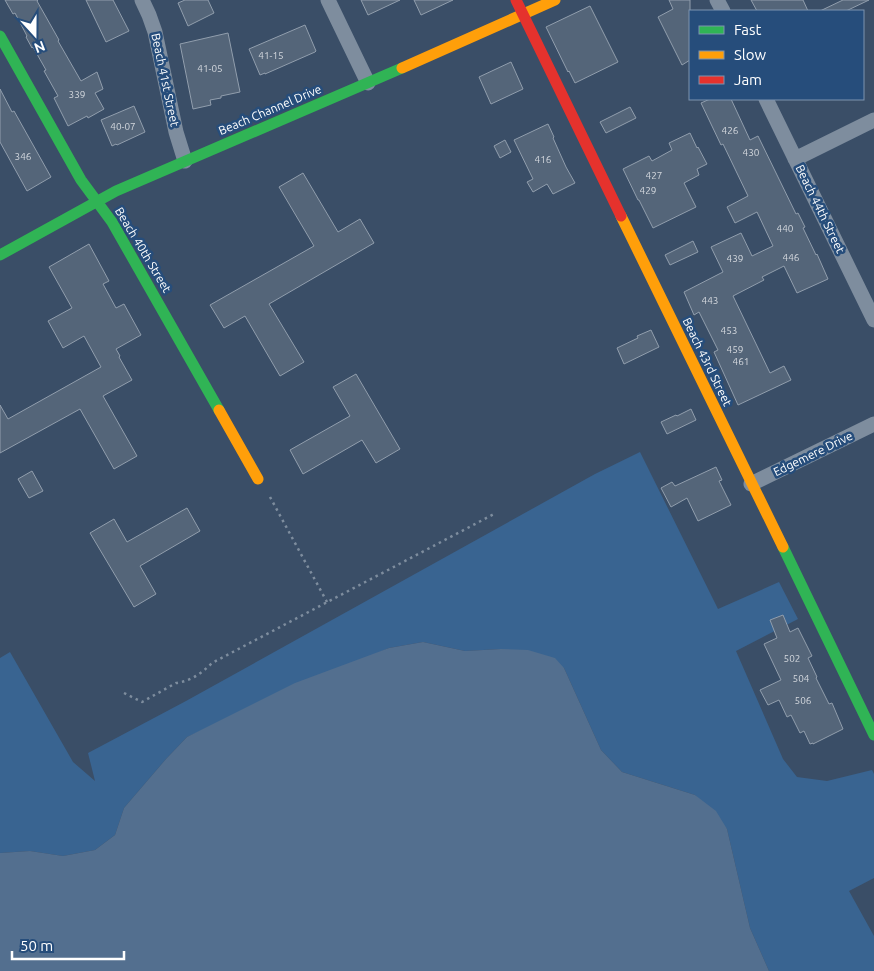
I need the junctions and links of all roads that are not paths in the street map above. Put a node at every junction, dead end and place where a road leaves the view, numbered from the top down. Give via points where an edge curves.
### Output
1 (142, 0) edge
2 (328, 0) edge
3 (516, 0) edge
4 (555, 0) edge
5 (523, 15) junction
6 (0, 36) edge
7 (368, 83) junction
8 (766, 100) edge
9 (874, 120) edge
10 (795, 159) junction
11 (185, 161) junction
12 (97, 201) junction
13 (0, 255) edge
14 (874, 320) edge
15 (874, 424) edge
16 (258, 479) dead end
17 (751, 484) junction
18 (874, 735) edge

1 - 11 street, Beach 41st Street via 155,32
2 - 7 street
3 - 5 street, Beach 43rd Street
4 - 5 street, Beach Channel Drive
5 - 7 street, Beach Channel Drive
5 - 17 street, Beach 43rd Street
6 - 12 street, Beach 40th Street via 80,180
7 - 11 street, Beach Channel Drive
8 - 10 street, Beach 44th Street
9 - 10 street
10 - 14 street, Beach 44th Street
11 - 12 street, Beach Channel Drive
12 - 13 street, Beach Channel Drive
12 - 16 street, Beach 40th Street
15 - 17 street, Edgemere Drive
17 - 18 street, Beach 43rd Street

